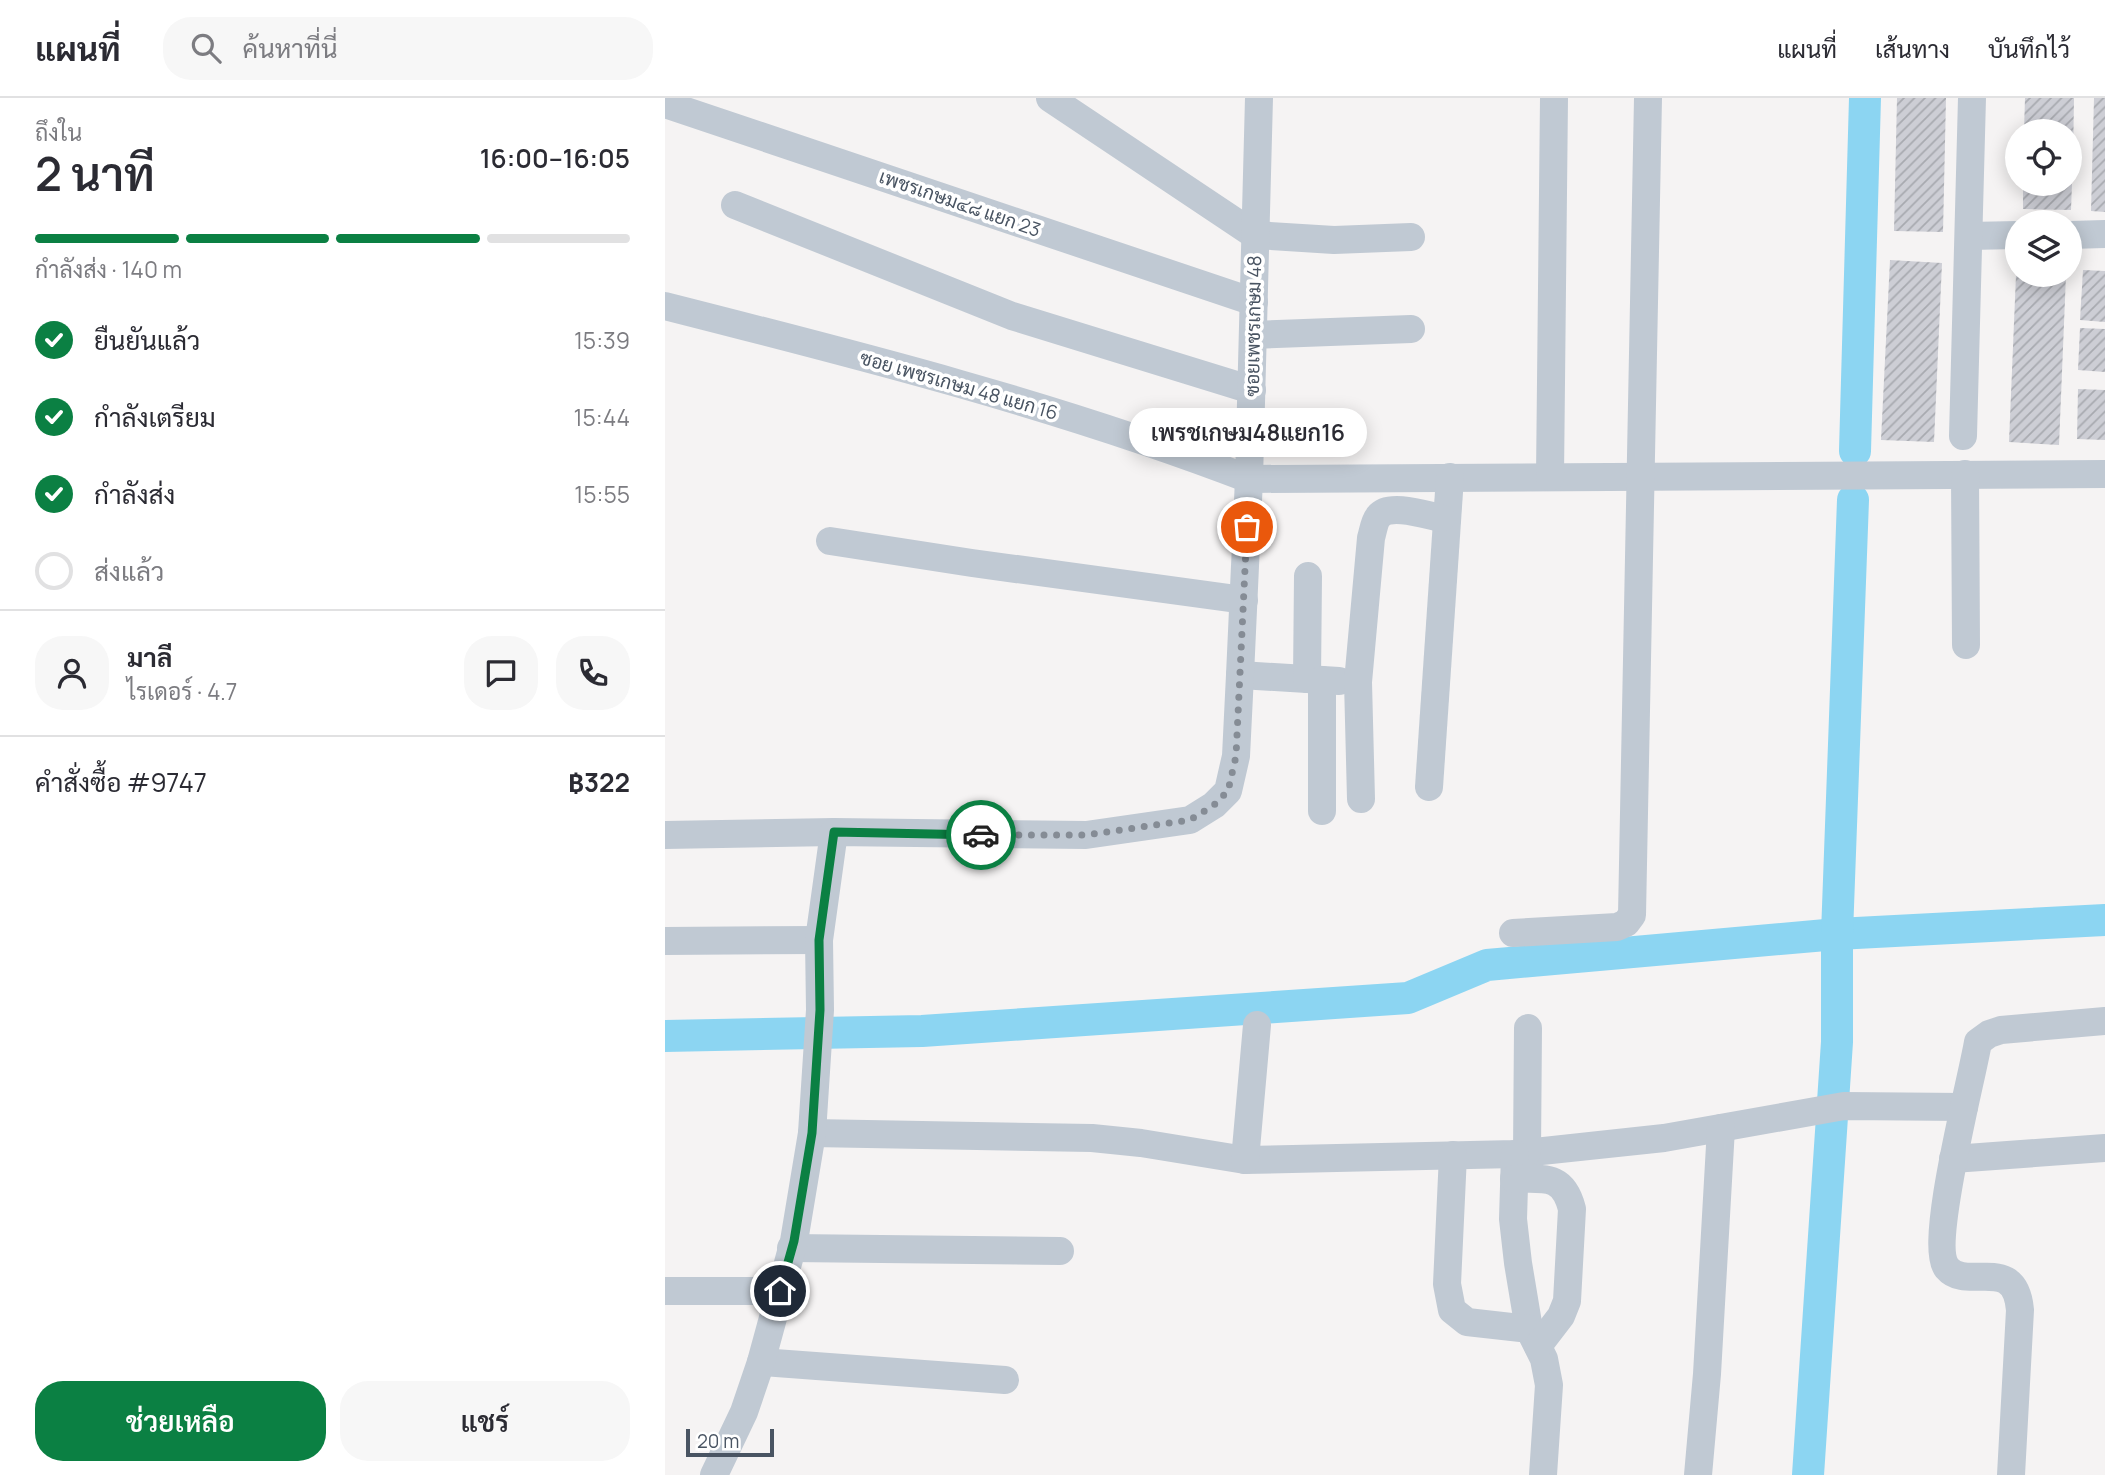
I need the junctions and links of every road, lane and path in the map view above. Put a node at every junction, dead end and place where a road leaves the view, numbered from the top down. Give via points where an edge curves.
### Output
1 (1050, 98) edge
2 (1259, 98) edge
3 (1554, 98) edge
4 (1648, 98) edge
5 (1972, 98) edge
6 (665, 104) edge
7 (735, 205) dead end
8 (2082, 234) edge
9 (2105, 234) edge
10 (1255, 235) junction
11 (2005, 235) edge
12 (1969, 236) junction
13 (1411, 237) dead end
14 (1254, 302) junction
15 (665, 306) edge
16 (1411, 329) dead end
17 (1254, 335) junction
18 (1252, 390) junction
19 (1963, 436) dead end
20 (1965, 474) junction
21 (2105, 474) edge
22 (1450, 477) junction
23 (1550, 477) junction
24 (1641, 477) junction
25 (1249, 479) junction
26 (1441, 518) dead end
27 (830, 541) dead end
28 (1308, 576) dead end
29 (1244, 600) junction
30 (1966, 645) dead end
31 (1240, 675) junction
32 (1314, 679) junction
33 (1358, 682) junction
34 (1429, 787) dead end
35 (1361, 799) dead end
36 (1322, 811) dead end
37 (834, 832) junction
38 (665, 835) edge
39 (1513, 933) dead end
40 (819, 940) junction
41 (665, 941) edge
42 (2105, 1021) edge
43 (1257, 1025) dead end
44 (1528, 1028) dead end
45 (1964, 1107) junction
46 (1721, 1129) junction
47 (812, 1133) junction
48 (2105, 1147) edge
49 (1453, 1155) junction
50 (1953, 1159) junction
51 (1245, 1160) junction
52 (1519, 1162) junction
53 (791, 1248) junction
54 (1060, 1251) dead end
55 (665, 1291) edge
56 (780, 1291) junction
57 (1533, 1337) junction
58 (761, 1363) junction
59 (1005, 1380) dead end
60 (714, 1475) edge
61 (1543, 1475) edge
62 (1698, 1475) edge
63 (2011, 1475) edge

1 - 10 street
2 - 10 street, ซอยเพชรเกษม 48
3 - 23 street
4 - 24 street
5 - 12 street
6 - 14 street, เพชรเกษม๔๘ แยก 23
7 - 18 street via 1012,316
8 - 9 street
10 - 13 street via 1334,240
10 - 14 street, ซอยเพชรเกษม 48
11 - 12 street
12 - 19 street
14 - 17 street, ซอยเพชรเกษม 48
15 - 25 street, ซอย เพชรเกษม 48 แยก 16 via 895,364 1162,445
16 - 17 street
17 - 18 street, ซอยเพชรเกษม 48
18 - 25 street, ซอยเพชรเกษม 48
20 - 21 street
20 - 24 street
20 - 30 street
22 - 23 street
22 - 25 street
22 - 34 street
23 - 24 street
24 - 39 street via 1632,915 1616,927
25 - 29 street, ซอยเพชรเกษม 48
26 - 33 street via 1397,510 1386,510 1377,517 1371,538
27 - 29 street
28 - 32 street
29 - 31 street, ซอยเพชรเกษม 48
31 - 32 street
31 - 37 street, ซอยเพชรเกษม 48 via 1236,756 1228,791 1190,820 1086,835
32 - 33 street
32 - 36 street
33 - 35 street
37 - 38 street, ซอยเพชรเกษม 48
37 - 40 street
40 - 41 street
40 - 47 street via 820,1010
42 - 45 street via 1989,1034 1978,1042
43 - 51 street
44 - 52 street
45 - 46 street via 1844,1106
45 - 50 street
46 - 52 street
46 - 62 street
47 - 51 street via 1092,1138
47 - 53 street
48 - 50 street
49 - 51 street
49 - 52 street
49 - 57 street via 1447,1284 1452,1310 1467,1322
50 - 63 street via 1944,1225 1945,1266 1954,1273 2005,1279 2018,1295
52 - 57 street via 1513,1219
52 - 57 street via 1561,1185 1572,1209 1567,1301 1561,1316
53 - 54 street
53 - 56 street
55 - 56 street
56 - 58 street
57 - 61 street via 1549,1385
58 - 59 street
58 - 60 street

